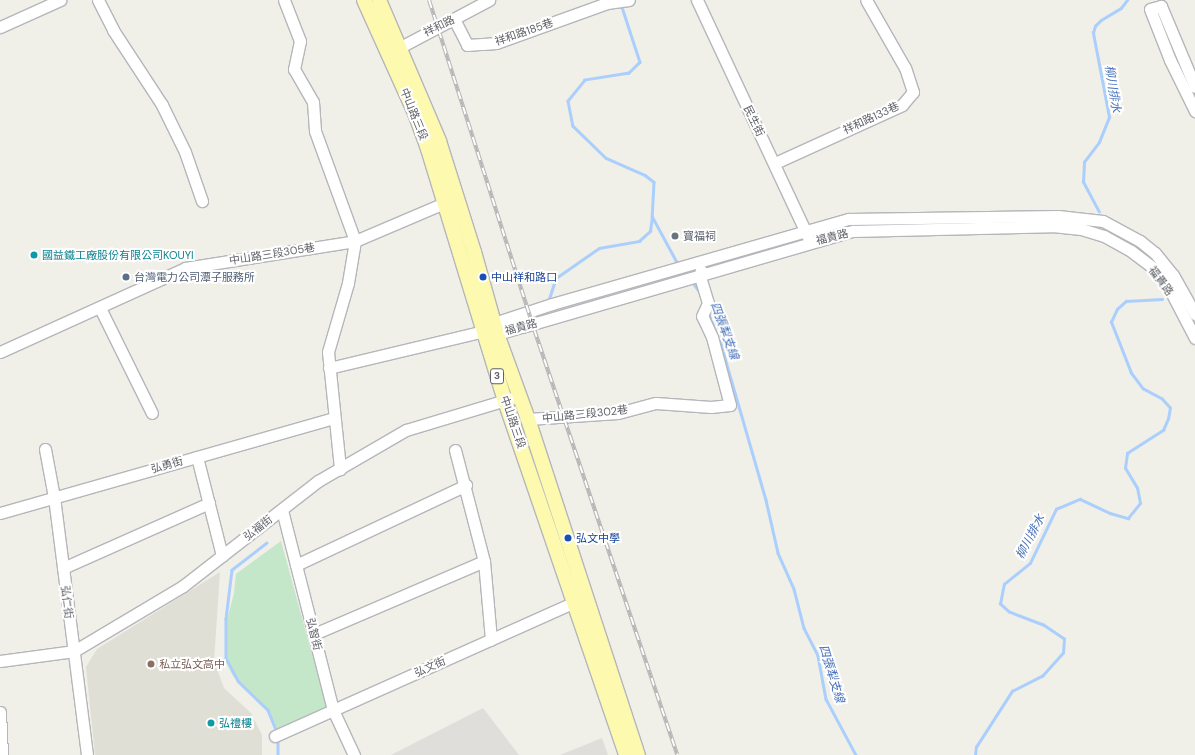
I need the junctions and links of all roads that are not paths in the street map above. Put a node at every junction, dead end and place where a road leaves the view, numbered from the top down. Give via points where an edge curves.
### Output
1 (60, 0) edge
2 (98, 0) edge
3 (284, 0) edge
4 (364, 0) edge
5 (379, 0) edge
6 (489, 0) edge
7 (619, 0) edge
8 (629, 0) edge
9 (698, 0) edge
10 (866, 0) edge
11 (454, 19) junction
12 (0, 27) edge
13 (395, 50) junction
14 (1195, 87) edge
15 (1195, 111) edge
16 (775, 163) junction
17 (457, 198) junction
18 (202, 201) dead end
19 (443, 202) junction
20 (806, 231) junction
21 (355, 241) junction
22 (810, 242) junction
23 (702, 261) junction
24 (700, 276) junction
25 (100, 308) junction
26 (1195, 314) edge
27 (491, 329) junction
28 (1195, 338) edge
29 (0, 352) edge
30 (329, 368) junction
31 (520, 395) junction
32 (505, 401) junction
33 (152, 413) dead end
34 (334, 418) junction
35 (528, 419) junction
36 (45, 449) dead end
37 (455, 450) dead end
38 (197, 457) junction
39 (340, 469) junction
40 (466, 485) junction
41 (54, 498) junction
42 (209, 503) junction
43 (282, 510) junction
44 (0, 513) edge
45 (222, 556) junction
46 (484, 561) junction
47 (296, 565) junction
48 (63, 568) junction
49 (580, 599) junction
50 (314, 634) junction
51 (491, 640) junction
52 (74, 651) junction
53 (0, 661) edge
54 (333, 710) junction
55 (0, 712) edge
56 (275, 736) dead end
57 (2, 755) edge
58 (87, 755) edge
59 (354, 755) edge
60 (626, 755) edge
61 (638, 755) edge

1 - 12 street
2 - 18 street via 162,105 185,152
3 - 21 street via 300,41 294,69 313,102 315,131
4 - 13 main road, 中山路三段 / 3
5 - 13 main road, 中山路三段 / 3
6 - 11 street, 祥和路
7 - 8 street
7 - 11 street, 祥和路185巷 via 496,43 466,45
9 - 16 street, 民生街
10 - 16 street, 祥和路133巷 via 905,68 913,92 902,105
11 - 13 street, 祥和路
13 - 17 main road, 中山路三段 / 3 via 439,141
13 - 19 main road, 中山路三段 / 3
14 - 15 street via 1176,47 1161,6 1150,9 1170,60
16 - 20 street, 民生街
17 - 19 street, 中山路三段305巷
17 - 27 main road, 中山路三段 / 3
19 - 21 street, 中山路三段305巷
19 - 27 main road, 中山路三段 / 3
20 - 22 street, 民生街
20 - 23 street, 福貴路
20 - 26 street, 福貴路 via 848,219 1027,215 1092,218 1103,221 1140,241 1155,253 1173,276
21 - 25 street, 中山路三段305巷 via 185,268
21 - 30 street via 348,283 328,352
22 - 24 street, 福貴路
22 - 28 street, 福貴路 via 853,231 1052,226 1081,229 1104,236 1131,251 1155,269 1170,290
23 - 24 street, 中山路三段302巷
23 - 27 street, 福貴路 via 552,304
24 - 27 street, 福貴路
24 - 35 street, 中山路三段302巷 via 706,308 702,316 714,344 730,405 711,407 656,403 618,413
25 - 29 street, 中山路三段305巷
25 - 33 street
27 - 30 street
27 - 31 main road, 中山路三段 / 3
27 - 32 main road, 中山路三段 / 3
30 - 34 street
31 - 32 street, 弘福街
31 - 35 main road, 中山路三段 / 3
32 - 39 street, 弘福街 via 406,430
32 - 49 main road, 中山路三段 / 3
34 - 38 street, 弘勇街
34 - 39 street
35 - 49 main road, 中山路三段 / 3
36 - 41 street, 弘仁街
37 - 40 street
38 - 41 street, 弘勇街
38 - 42 street
39 - 43 street, 弘福街 via 318,481
40 - 46 street
40 - 47 street
41 - 44 street, 弘勇街
41 - 48 street, 弘仁街
42 - 45 street
42 - 48 street
43 - 45 street, 弘福街
43 - 47 street, 弘智街
45 - 52 street, 弘福街 via 184,586
46 - 50 street
46 - 51 street
47 - 50 street, 弘智街
48 - 52 street, 弘仁街
49 - 51 street, 弘文街
49 - 60 main road, 中山路三段 / 3
49 - 61 main road, 中山路三段 / 3
50 - 54 street, 弘智街
51 - 54 street, 弘文街
52 - 53 street, 弘福街
52 - 58 street, 弘仁街
54 - 56 street, 弘文街
54 - 59 street, 弘智街
55 - 57 street

